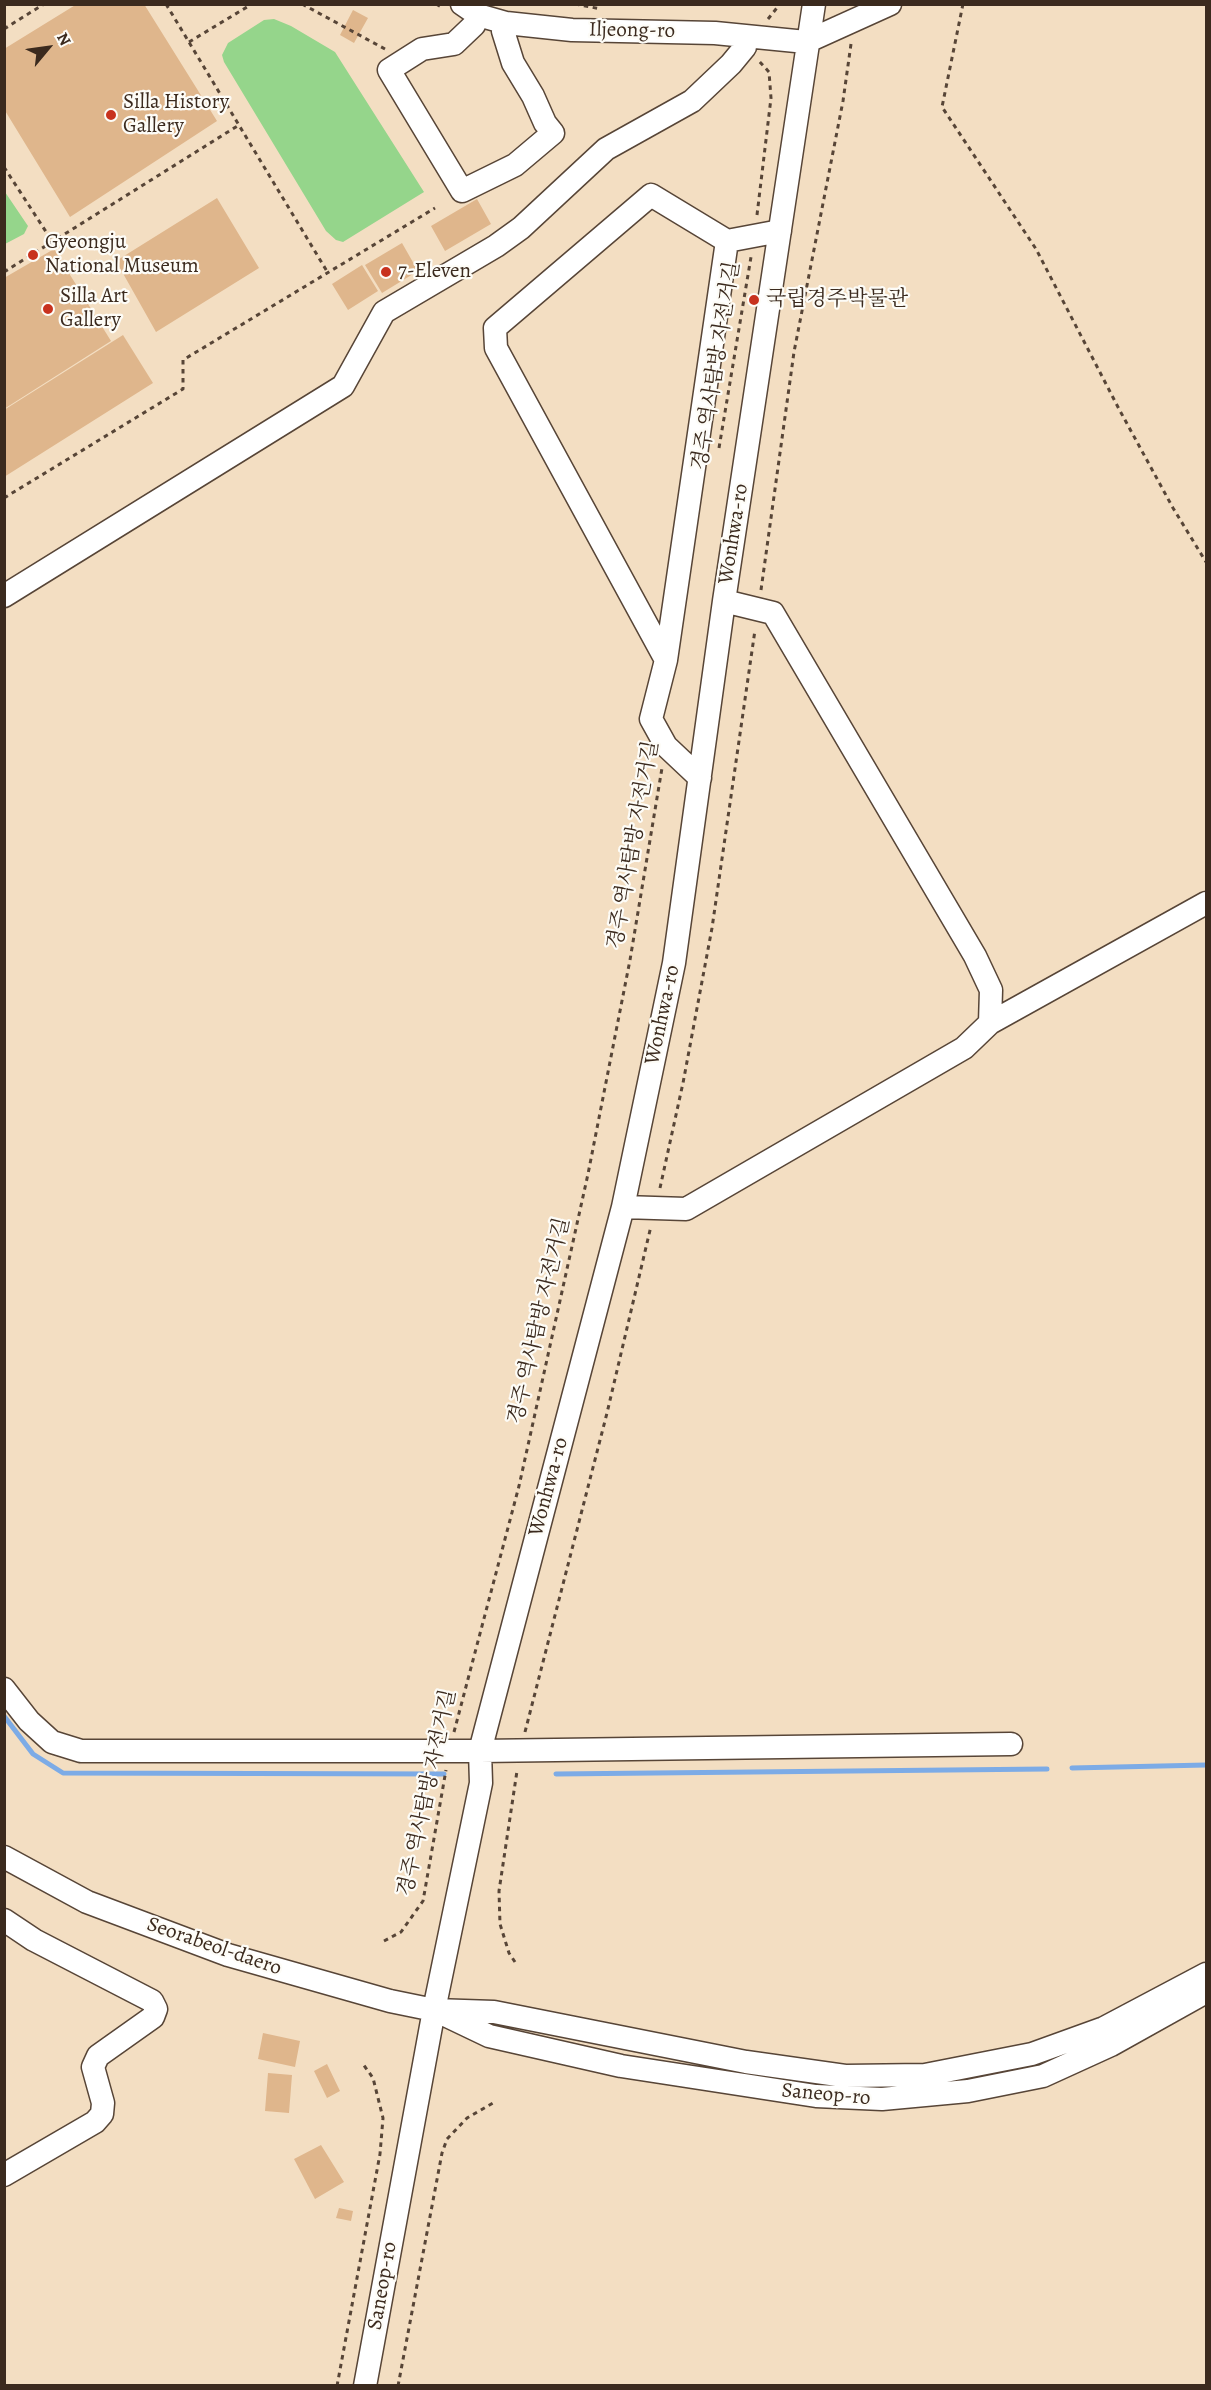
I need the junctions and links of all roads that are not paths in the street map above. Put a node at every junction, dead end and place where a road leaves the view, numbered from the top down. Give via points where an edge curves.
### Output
1 (814, 4) edge
2 (882, 6) edge
3 (462, 10) edge
4 (506, 23) junction
5 (745, 41) junction
6 (807, 42) junction
7 (780, 231) junction
8 (727, 241) junction
9 (4, 596) edge
10 (724, 601) junction
11 (666, 660) junction
12 (700, 778) junction
13 (1206, 903) edge
14 (990, 1023) junction
15 (623, 1207) junction
16 (4, 1689) edge
17 (1011, 1744) dead end
18 (480, 1751) junction
19 (4, 1857) edge
20 (4, 1920) edge
21 (1206, 1974) edge
22 (1206, 1992) edge
23 (434, 2010) junction
24 (4, 2175) edge
25 (365, 2385) edge

1 - 6 street, Wonhwa-ro
2 - 6 street
3 - 4 street, Iljeong-ro
3 - 4 street via 474,25 454,44 422,49 389,70 462,191 515,165 553,133 513,63 503,32
4 - 5 street, Iljeong-ro via 572,30 715,33
5 - 6 street, Iljeong-ro
5 - 9 street via 717,79 692,101 606,149 496,246 384,312 343,386
6 - 7 street, Wonhwa-ro
7 - 8 street
7 - 10 street, Wonhwa-ro
8 - 11 street
8 - 11 street via 651,195 495,328 496,348
10 - 12 street, Wonhwa-ro
10 - 14 street via 773,613 975,956 991,990
11 - 12 street via 651,719 666,746
12 - 15 street, Wonhwa-ro via 674,963
13 - 14 street
14 - 15 street via 964,1048 686,1209
15 - 18 street, Wonhwa-ro
16 - 18 street via 52,1742 81,1751
17 - 18 street
18 - 23 street, Wonhwa-ro via 481,1783
19 - 23 street, Seorabeol-daero via 87,1902 228,1955
20 - 24 street via 34,1940 152,2001 156,2009 153,2017 98,2056 93,2067 103,2103 102,2114 95,2122
21 - 23 street, Saneop-ro via 1104,2028 1032,2054 925,2074 845,2076 746,2062 494,2012
22 - 23 street, Saneop-ro via 1111,2045 1043,2076 968,2091 882,2099 816,2096 621,2066 489,2036
23 - 25 street, Saneop-ro

